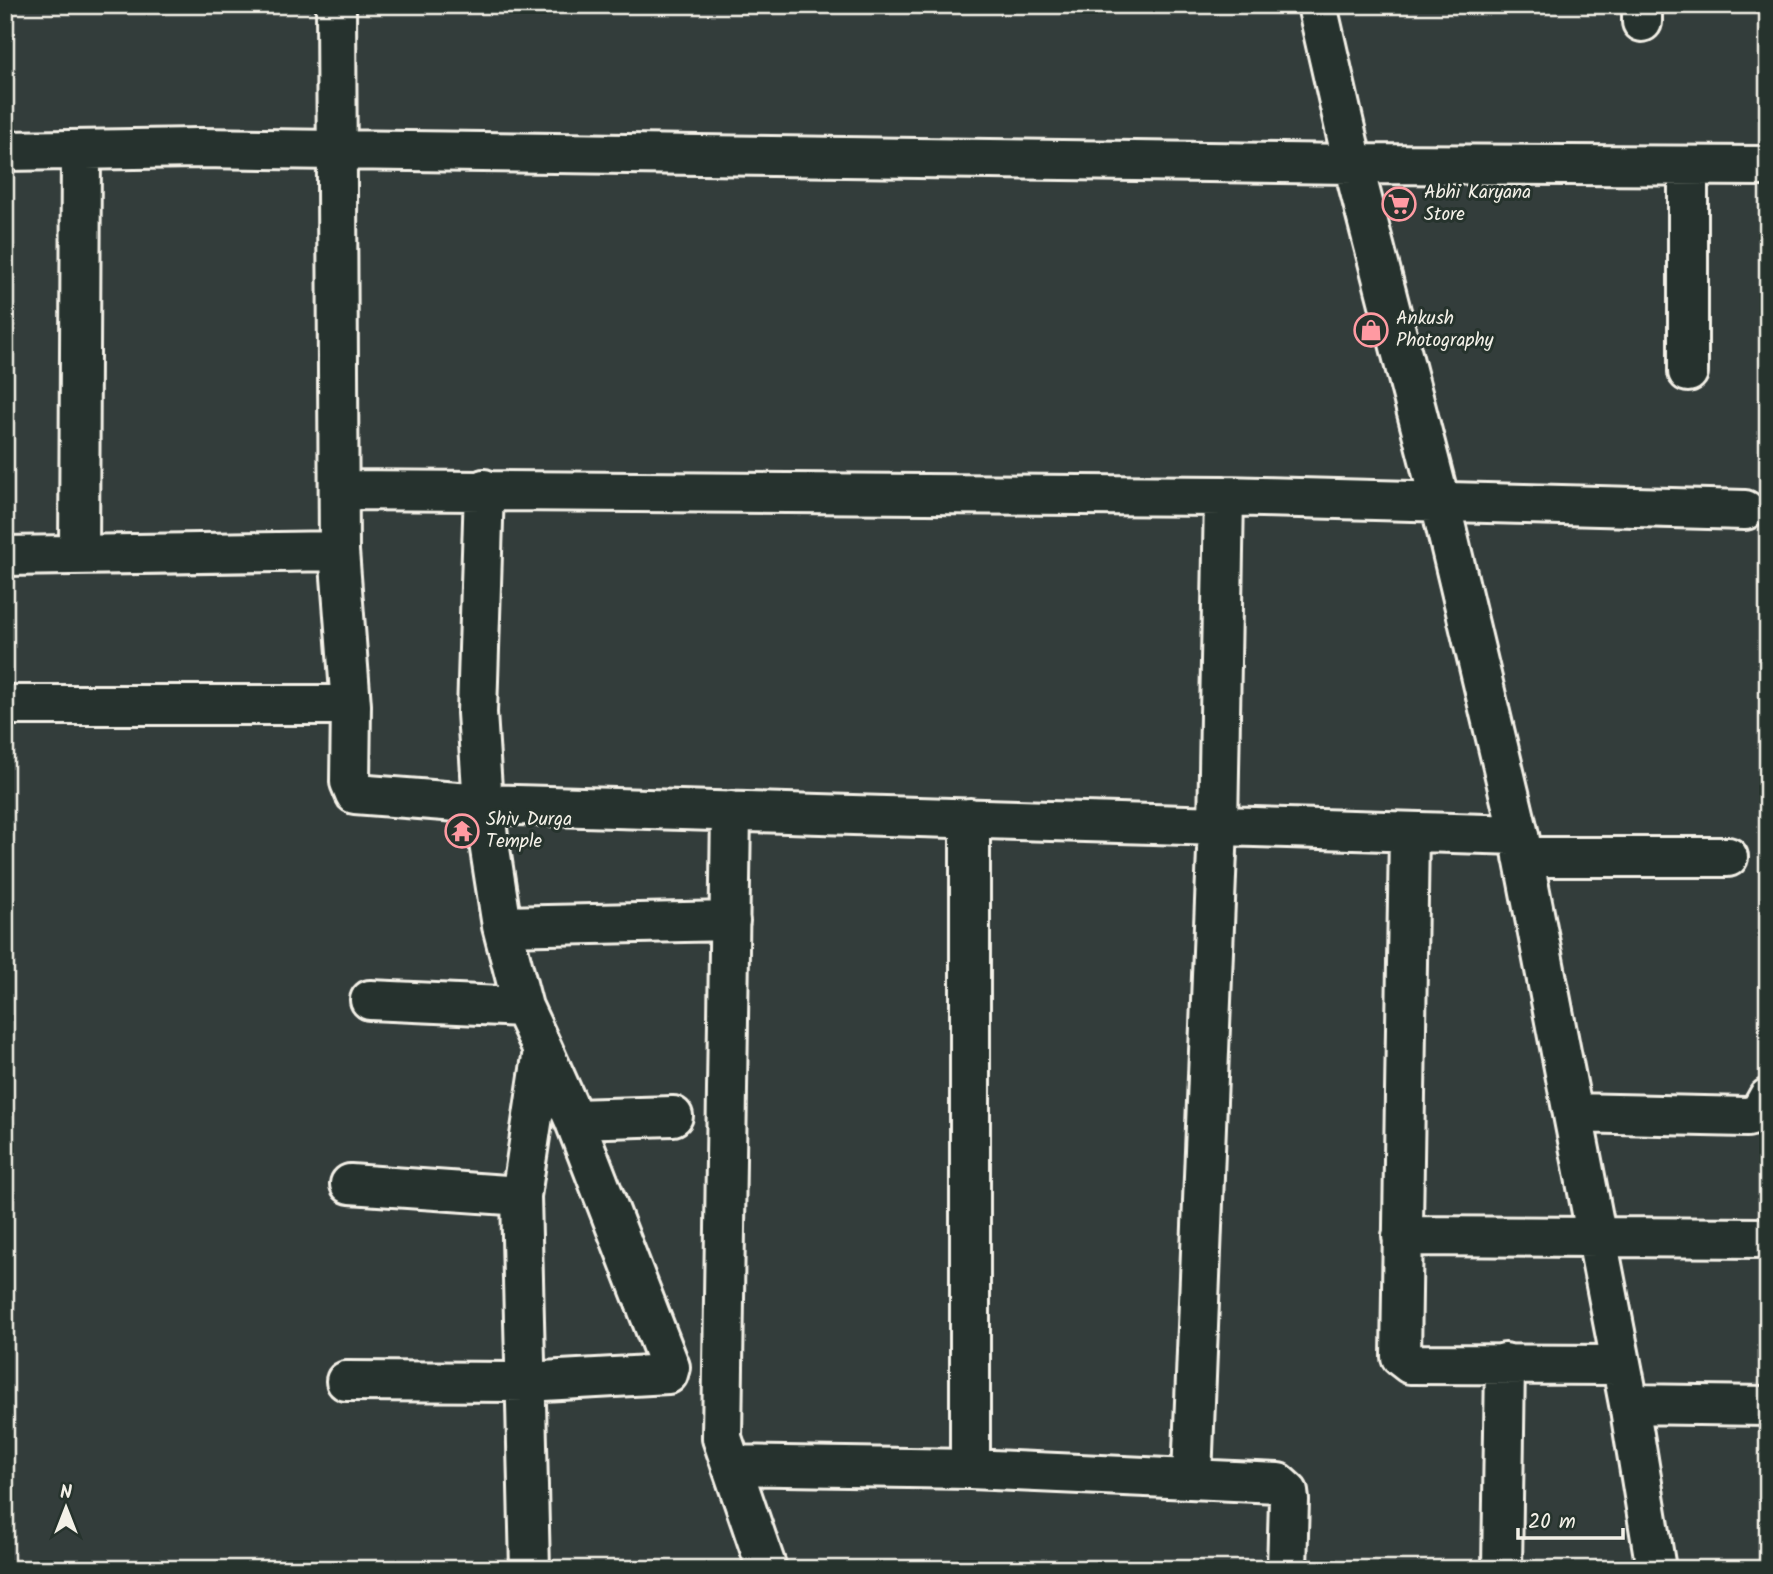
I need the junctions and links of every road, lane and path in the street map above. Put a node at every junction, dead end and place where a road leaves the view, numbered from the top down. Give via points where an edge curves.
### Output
1 (336, 5) edge
2 (1317, 5) edge
3 (81, 150) junction
4 (336, 150) junction
5 (5, 151) edge
6 (1353, 164) junction
7 (1688, 166) junction
8 (1768, 166) edge
9 (1688, 372) dead end
10 (484, 489) junction
11 (340, 490) junction
12 (1224, 496) junction
13 (1440, 502) junction
14 (1745, 510) dead end
15 (339, 551) junction
16 (79, 555) junction
17 (5, 556) edge
18 (5, 705) edge
19 (351, 705) junction
20 (483, 804) junction
21 (731, 811) junction
22 (970, 818) junction
23 (1218, 826) junction
24 (1409, 832) junction
25 (1521, 846) junction
26 (1728, 857) dead end
27 (730, 921) junction
28 (502, 926) junction
29 (370, 1000) dead end
30 (523, 1007) junction
31 (543, 1051) junction
32 (1768, 1098) edge
33 (1573, 1113) junction
34 (674, 1116) dead end
35 (574, 1119) junction
36 (350, 1184) dead end
37 (521, 1196) junction
38 (1402, 1236) junction
39 (1596, 1237) junction
40 (1768, 1238) edge
41 (1505, 1363) junction
42 (1620, 1365) junction
43 (346, 1381) dead end
44 (525, 1382) junction
45 (1629, 1404) junction
46 (1768, 1406) edge
47 (731, 1465) junction
48 (970, 1469) junction
49 (1192, 1477) junction
50 (530, 1569) edge
51 (767, 1569) edge
52 (1287, 1569) edge
53 (1502, 1569) edge
54 (1656, 1569) edge

1 - 4 street
2 - 6 street
3 - 4 street
3 - 5 street
3 - 16 street
4 - 6 street
4 - 11 street
6 - 7 street
6 - 13 street
7 - 8 street
7 - 9 street
10 - 11 street
10 - 12 street
10 - 20 street via 477,713
11 - 15 street
12 - 13 street
12 - 23 street
13 - 14 street
13 - 25 street
15 - 16 street
15 - 19 street
16 - 17 street
18 - 19 street
19 - 20 street via 350,782 355,794
20 - 21 street
20 - 28 street
21 - 22 street
21 - 27 street
22 - 23 street
22 - 48 street
23 - 24 street
23 - 49 street
24 - 25 street
24 - 38 street
25 - 26 street
25 - 33 street
27 - 28 street
27 - 47 street via 722,1438
28 - 30 street
29 - 30 street
30 - 31 street
31 - 35 street
31 - 37 street
32 - 33 street via 1759,1114 1747,1117
33 - 39 street
34 - 35 street
35 - 44 street via 670,1371 664,1377
36 - 37 street
37 - 44 street
38 - 39 street
38 - 41 street via 1402,1360 1410,1364
39 - 40 street
39 - 42 street
41 - 42 street
41 - 53 street
42 - 45 street
43 - 44 street
44 - 50 street
45 - 46 street
45 - 54 street
47 - 48 street
47 - 51 street
48 - 49 street
49 - 52 street via 1270,1481 1283,1486 1290,1500

